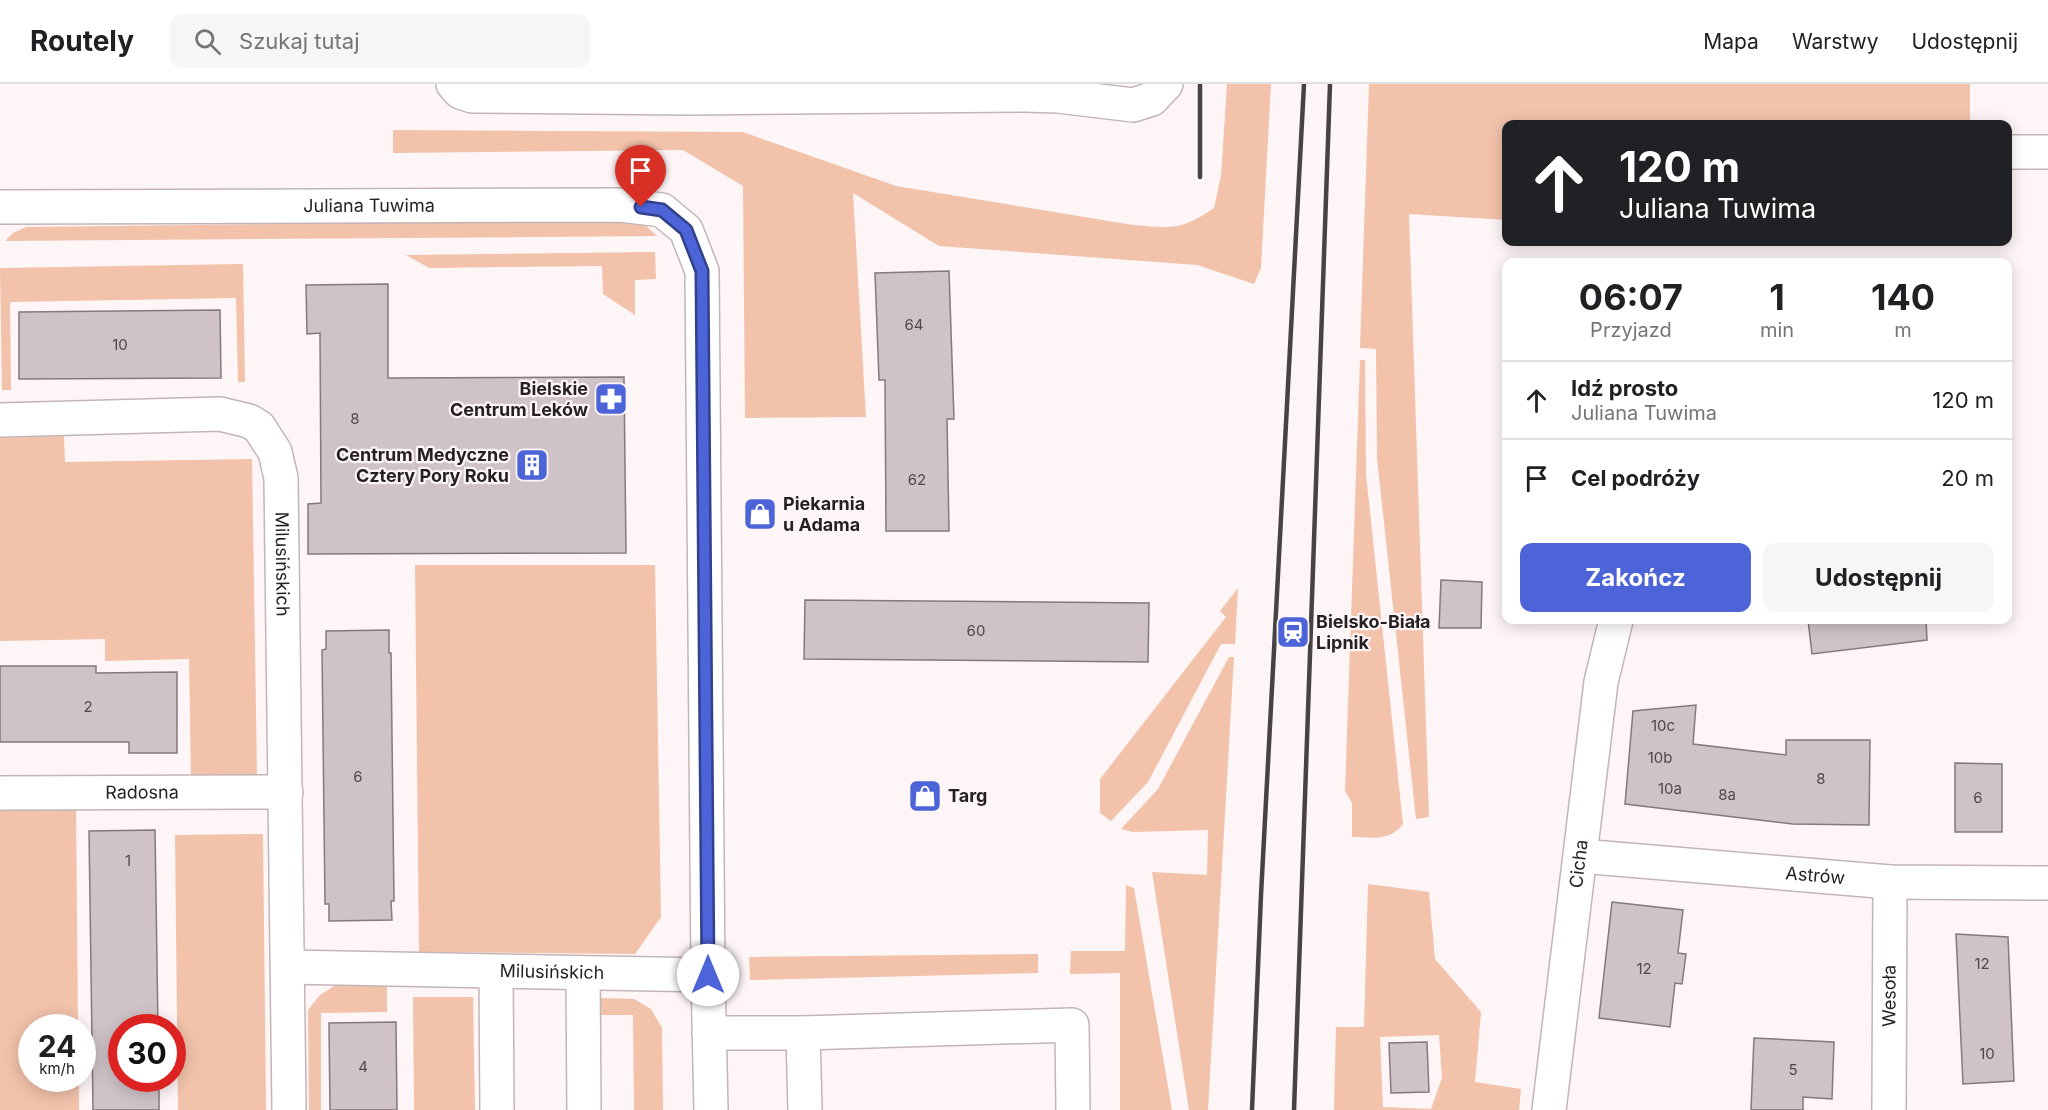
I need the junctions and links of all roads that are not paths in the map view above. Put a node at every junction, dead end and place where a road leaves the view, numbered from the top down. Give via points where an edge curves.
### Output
1 (453, 84) edge
2 (1166, 84) edge
3 (2012, 152) edge
4 (2048, 152) edge
5 (0, 207) edge
6 (0, 420) edge
7 (1615, 624) edge
8 (286, 792) junction
9 (0, 793) edge
10 (1580, 856) junction
11 (1890, 882) junction
12 (2048, 884) edge
13 (288, 967) junction
14 (496, 972) junction
15 (584, 973) junction
16 (708, 975) junction
17 (709, 1033) junction
18 (803, 1033) junction
19 (289, 1110) edge
20 (497, 1110) edge
21 (584, 1110) edge
22 (711, 1110) edge
23 (805, 1110) edge
24 (1073, 1110) edge
25 (1549, 1110) edge
26 (1889, 1110) edge

1 - 2 street via 460,92 472,96 1047,95 1133,105 1152,99
3 - 4 street
5 - 16 street, Juliana Tuwima via 620,205 662,210 686,230 702,271
6 - 8 street, Milusińskich via 220,414 259,427 275,452 281,478
7 - 10 street, Cicha via 1601,682
8 - 9 street, Radosna
8 - 13 street, Milusińskich
10 - 11 street, Astrów
10 - 25 street, Cicha
11 - 12 street, Astrów
11 - 26 street, Wesoła
13 - 14 street, Milusińskich
13 - 19 street, Milusińskich
14 - 15 street, Milusińskich
14 - 20 street
15 - 16 street, Milusińskich
15 - 21 street
16 - 17 street
17 - 18 street
17 - 22 street
18 - 23 street
18 - 24 street via 1072,1024

